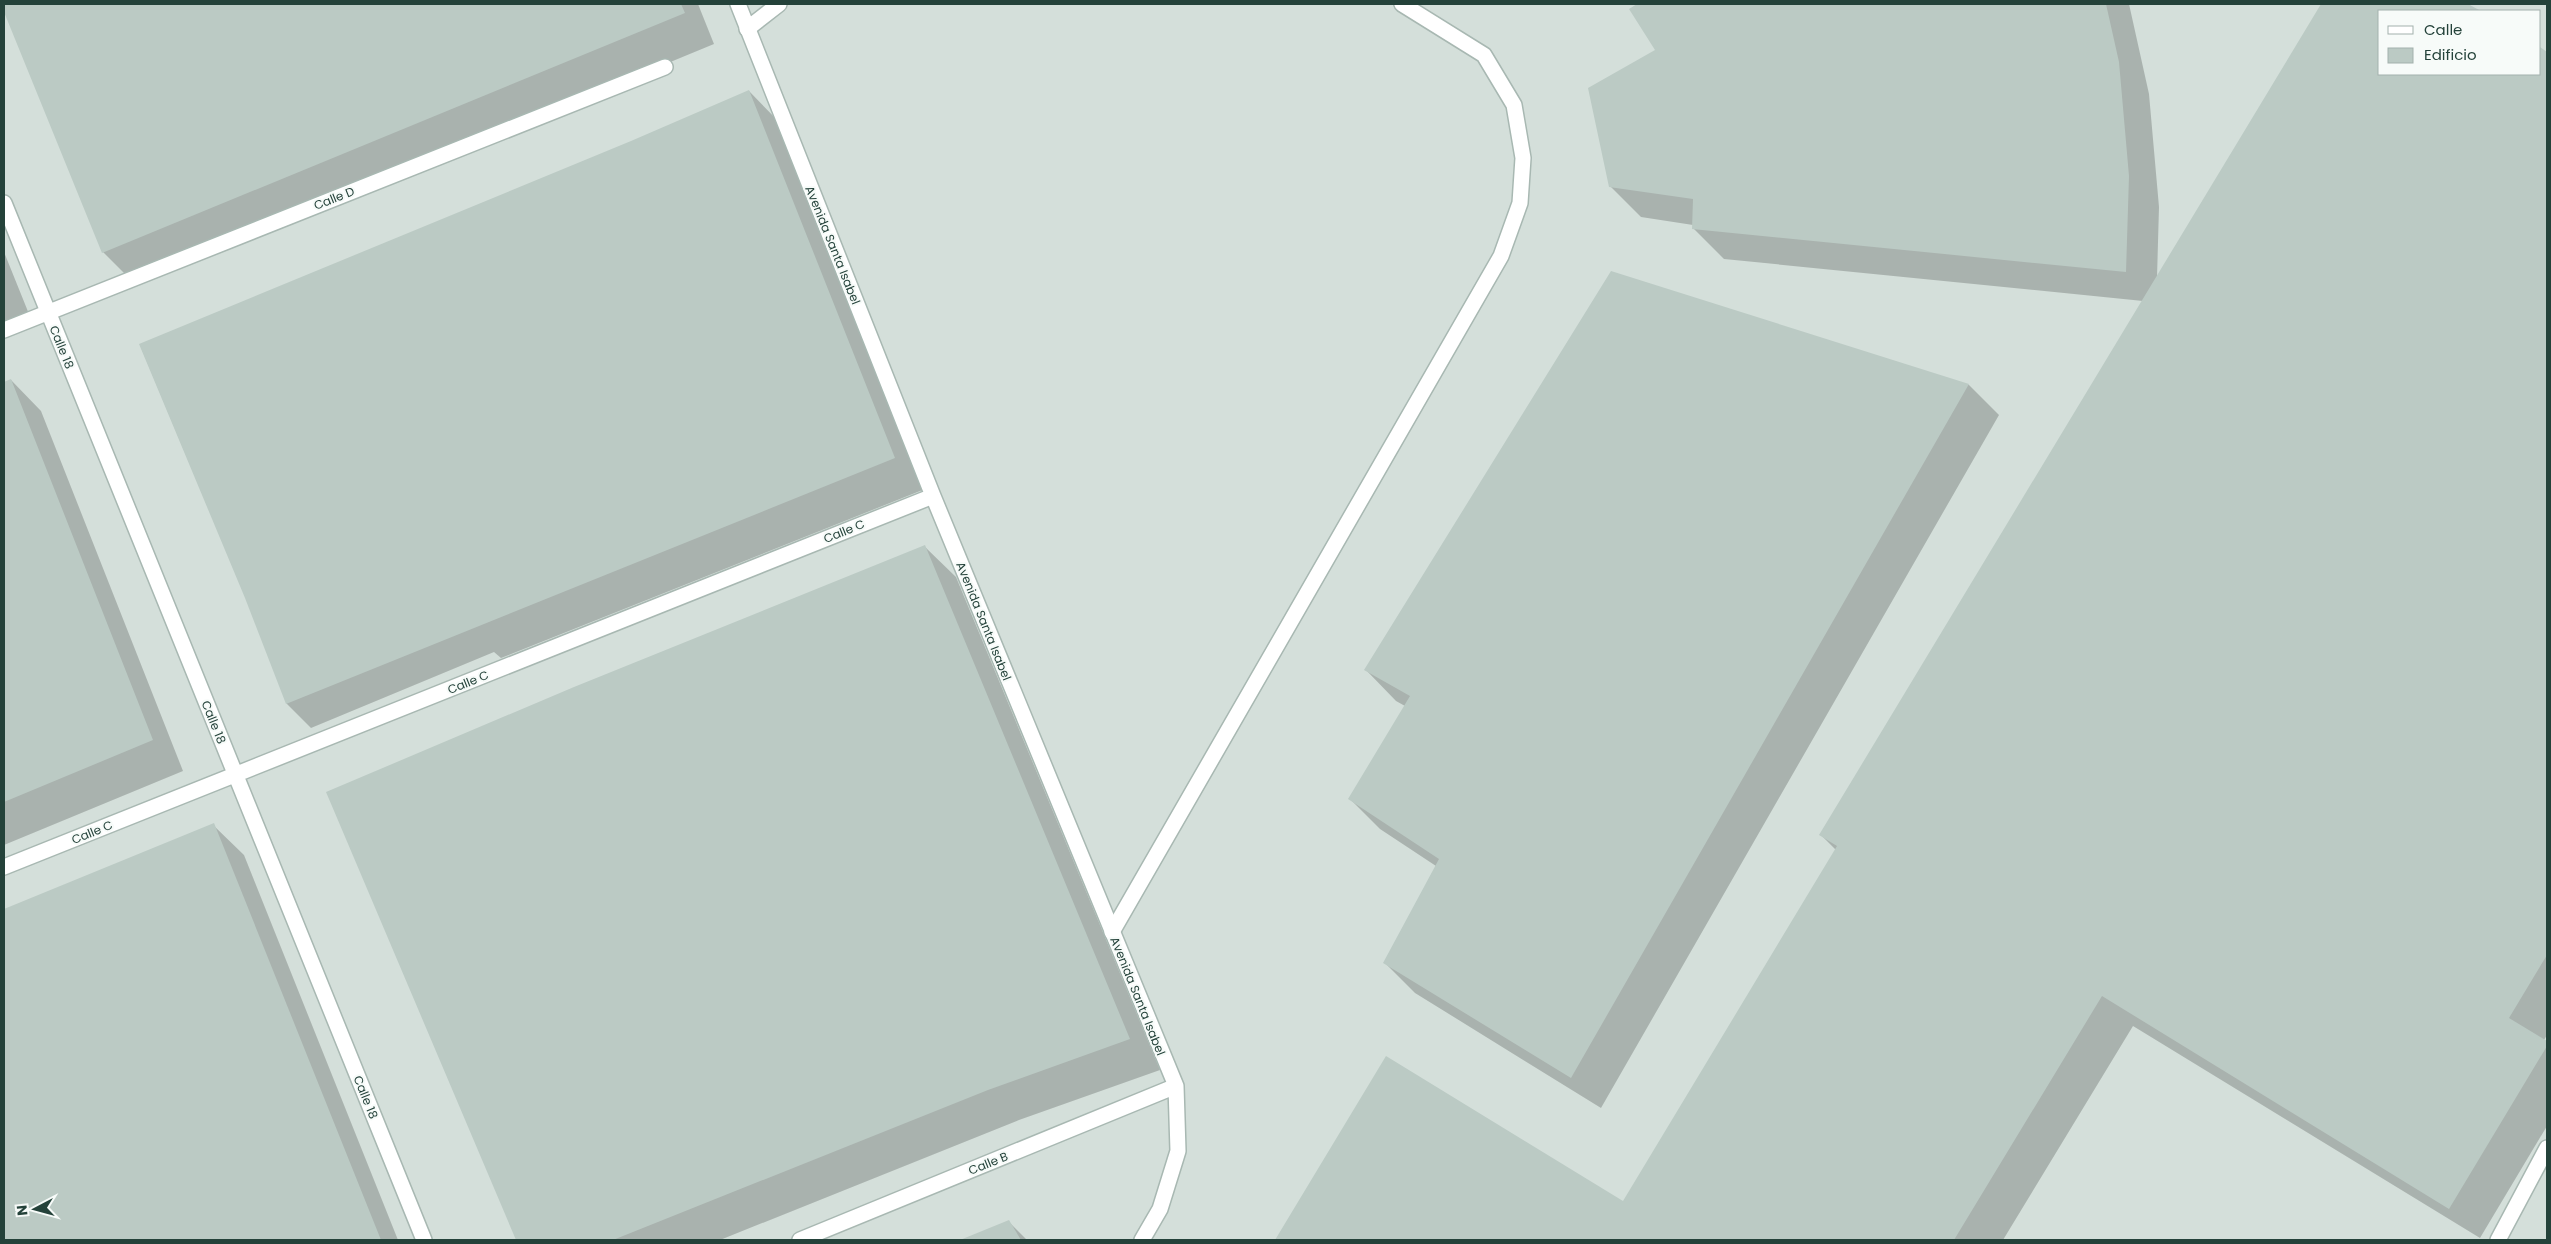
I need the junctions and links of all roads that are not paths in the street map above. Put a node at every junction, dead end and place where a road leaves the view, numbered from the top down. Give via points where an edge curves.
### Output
1 (738, 4) edge
2 (779, 4) edge
3 (1402, 4) edge
4 (747, 28) junction
5 (665, 66) dead end
6 (4, 203) edge
7 (48, 313) junction
8 (4, 330) edge
9 (932, 496) junction
10 (235, 775) junction
11 (4, 867) edge
12 (1112, 932) junction
13 (1176, 1086) junction
14 (2547, 1148) edge
15 (424, 1240) edge
16 (800, 1240) edge
17 (1142, 1240) edge
18 (2498, 1240) edge

1 - 4 street, Avenida Santa Isabel
2 - 4 street
3 - 12 street via 1484,55 1514,105 1523,158 1520,203 1501,256
4 - 9 street, Avenida Santa Isabel
5 - 7 street, Calle D
6 - 7 street, Calle 18
7 - 8 street, Calle D
7 - 10 street, Calle 18
9 - 10 street, Calle C
9 - 12 street, Avenida Santa Isabel
10 - 11 street, Calle C
10 - 15 street, Calle 18
12 - 13 street, Avenida Santa Isabel
13 - 16 street, Calle B
13 - 17 street, Avenida Santa Isabel via 1178,1151 1160,1209
14 - 18 street

